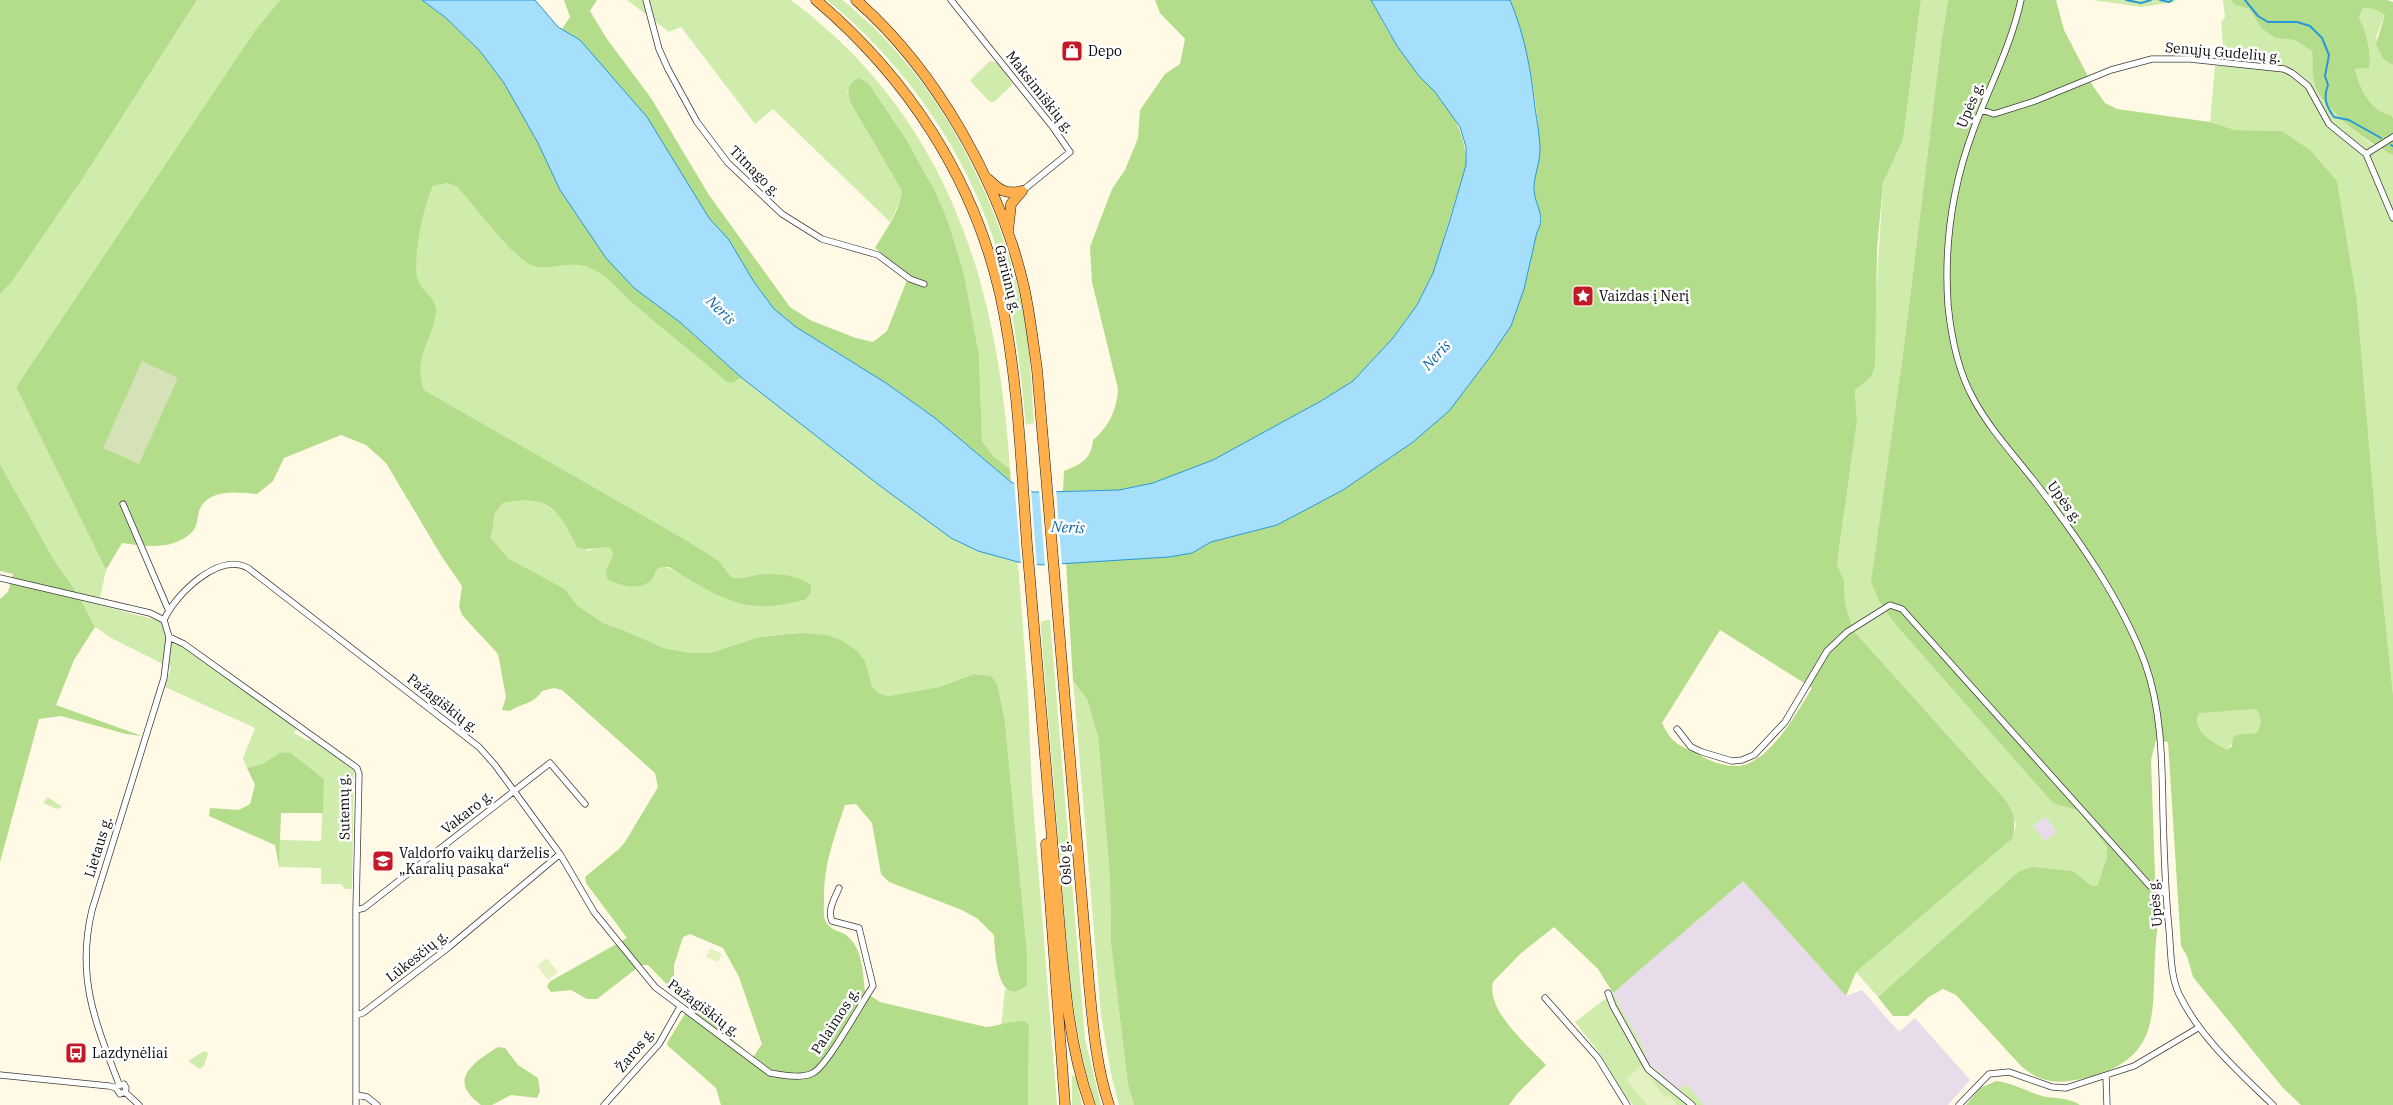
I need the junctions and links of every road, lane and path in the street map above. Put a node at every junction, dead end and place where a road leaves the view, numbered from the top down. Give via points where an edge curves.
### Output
1 (646, 0) edge
2 (816, 0) edge
3 (856, 0) edge
4 (951, 0) edge
5 (2021, 0) edge
6 (1982, 110) junction
7 (2393, 137) edge
8 (2366, 154) junction
9 (982, 172) junction
10 (1022, 191) junction
11 (2393, 218) edge
12 (1008, 235) junction
13 (924, 284) dead end
14 (123, 504) dead end
15 (0, 578) edge
16 (168, 609) junction
17 (1057, 617) joint
18 (1034, 619) joint
19 (164, 620) junction
20 (169, 637) junction
21 (1040, 708) junction
22 (1677, 729) dead end
23 (514, 792) junction
24 (584, 804) dead end
25 (560, 854) junction
26 (839, 888) dead end
27 (2166, 894) junction
28 (356, 910) junction
29 (1608, 993) dead end
30 (1545, 998) dead end
31 (680, 1007) junction
32 (356, 1015) junction
33 (2198, 1028) junction
34 (0, 1075) edge
35 (787, 1076) joint
36 (2106, 1076) junction
37 (118, 1086) junction
38 (357, 1096) junction
39 (139, 1105) edge
40 (356, 1105) edge
41 (377, 1105) edge
42 (604, 1105) edge
43 (1065, 1105) edge
44 (1090, 1105) edge
45 (1109, 1105) edge
46 (1627, 1105) edge
47 (1692, 1105) edge
48 (1959, 1105) edge
49 (2106, 1105) edge
50 (2273, 1105) edge

1 - 13 street, Titnago g. via 668,69 697,122 728,163 782,214 822,240 878,255 910,279
2 - 18 highway, Gariūnų g. via 865,44 935,135 960,181 988,252 1013,370
3 - 9 highway, Gariūnų g. via 925,76 957,123
4 - 10 street, Maksimiškių g. via 1070,152
5 - 6 street, Upės g. via 2007,47
6 - 8 street, Senųjų Gudelių g. via 1994,114 2111,70 2152,59 2190,59 2277,68 2301,79 2329,124
6 - 27 street, Upės g. via 1970,137 1955,190 1947,237 1948,306 1953,338 1972,398 2072,532 2117,604 2141,653 2149,674 2159,724
7 - 8 street
8 - 11 street, Senųjų Gudelių g.
9 - 10 highway via 1002,192
9 - 12 highway, Gariūnų g.
10 - 12 highway via 1011,204
12 - 17 highway, Gariūnų g. via 1031,325
14 - 16 street
15 - 19 street via 150,613
16 - 19 street, Pažagiškių g.
16 - 23 street, Pažagiškių g. via 213,569 233,564 243,566 479,747
17 - 45 highway, Oslo g. via 1089,984 1096,1047
18 - 21 highway, Oslo g.
19 - 20 street, Lietaus g.
20 - 28 street, Sutemų g. via 184,644 358,768
20 - 37 street, Lietaus g. via 164,678 92,910 86,944 85,965 93,1008
21 - 43 highway via 1044,814
21 - 44 highway, Oslo g. via 1069,1024
22 - 27 street via 1690,747 1702,752 1732,761 1754,755 1785,722 1839,638 1890,605 1902,609 2150,886
23 - 24 street, Vakaro g. via 550,763
23 - 25 street, Pažagiškių g.
23 - 28 street, Vakaro g. via 364,908
25 - 31 street, Pažagiškių g. via 594,912 655,987
25 - 32 street, Lūkesčių g. via 449,947 363,1014
26 - 35 street, Palaimos g. via 830,916 832,921 858,928 873,986 819,1068 807,1075
27 - 33 street, Upės g. via 2175,983
28 - 32 street, Sutemų g.
29 - 47 street via 1648,1068
30 - 46 street via 1598,1058
31 - 35 street, Pažagiškių g. via 770,1073
31 - 42 street, Žaros g. via 659,1044
32 - 38 street
33 - 36 street via 2134,1066
33 - 50 street, Upės g.
34 - 37 street
36 - 48 street via 2058,1088 2009,1072 1996,1072 1982,1079
36 - 49 street
37 - 39 street via 117,1093 125,1092
38 - 40 street
38 - 41 street via 367,1097

